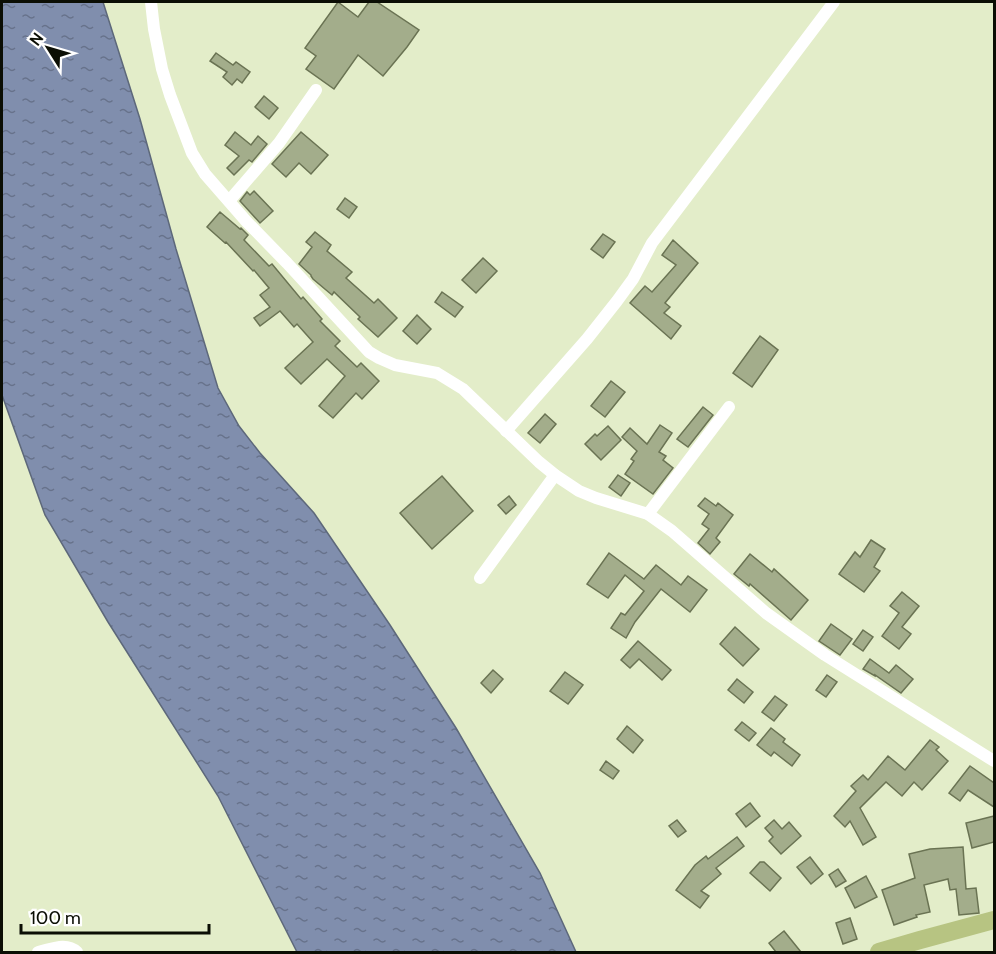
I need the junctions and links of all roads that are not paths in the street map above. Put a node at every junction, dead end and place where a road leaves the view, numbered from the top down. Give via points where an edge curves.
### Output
1 (151, 2) edge
2 (834, 2) edge
3 (316, 90) dead end
4 (229, 201) junction
5 (729, 406) dead end
6 (506, 431) junction
7 (555, 474) junction
8 (648, 514) junction
9 (480, 578) dead end
10 (994, 761) edge
11 (994, 920) edge
12 (38, 952) edge
13 (77, 952) edge
14 (879, 952) edge

1 - 4 street via 162,69 179,122 196,160
2 - 6 street via 652,243 617,301
3 - 4 street
4 - 6 street via 369,352 395,365 437,373 463,389
5 - 8 street
6 - 7 street
7 - 8 street via 579,491
7 - 9 street
8 - 10 street via 766,613 808,643
11 - 14 main road
12 - 13 street via 62,946

